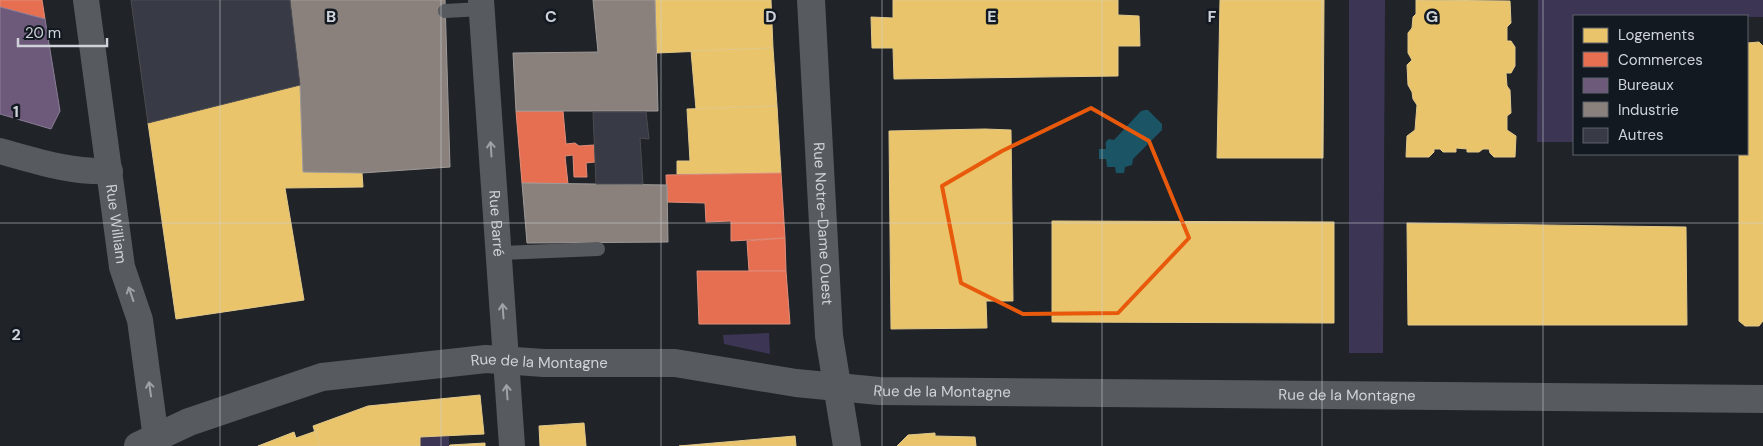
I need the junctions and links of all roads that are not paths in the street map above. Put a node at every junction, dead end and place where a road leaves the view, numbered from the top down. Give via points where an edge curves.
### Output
1 (86, 0) edge
2 (811, 0) edge
3 (482, 4) edge
4 (445, 11) dead end
5 (0, 151) edge
6 (110, 171) junction
7 (598, 249) dead end
8 (499, 252) junction
9 (505, 360) junction
10 (836, 388) junction
11 (1763, 399) edge
12 (150, 443) edge
13 (512, 446) edge
14 (847, 446) edge

1 - 6 street, Rue William
2 - 10 street, Rue Notre-Dame Ouest via 829,336
3 - 4 lane
8 -> 3 street, Rue Barré
5 - 6 street via 58,167
12 -> 6 street, Rue William via 140,320 122,267
7 - 8 lane
9 -> 8 street, Rue Barré
9 - 10 street, Rue de la Montagne via 675,363
9 - 12 street, Rue de la Montagne via 486,359 322,377 189,422
13 -> 9 street, Rue Barré
10 - 11 street, Rue de la Montagne
10 - 14 street, Rue Notre-Dame Ouest

